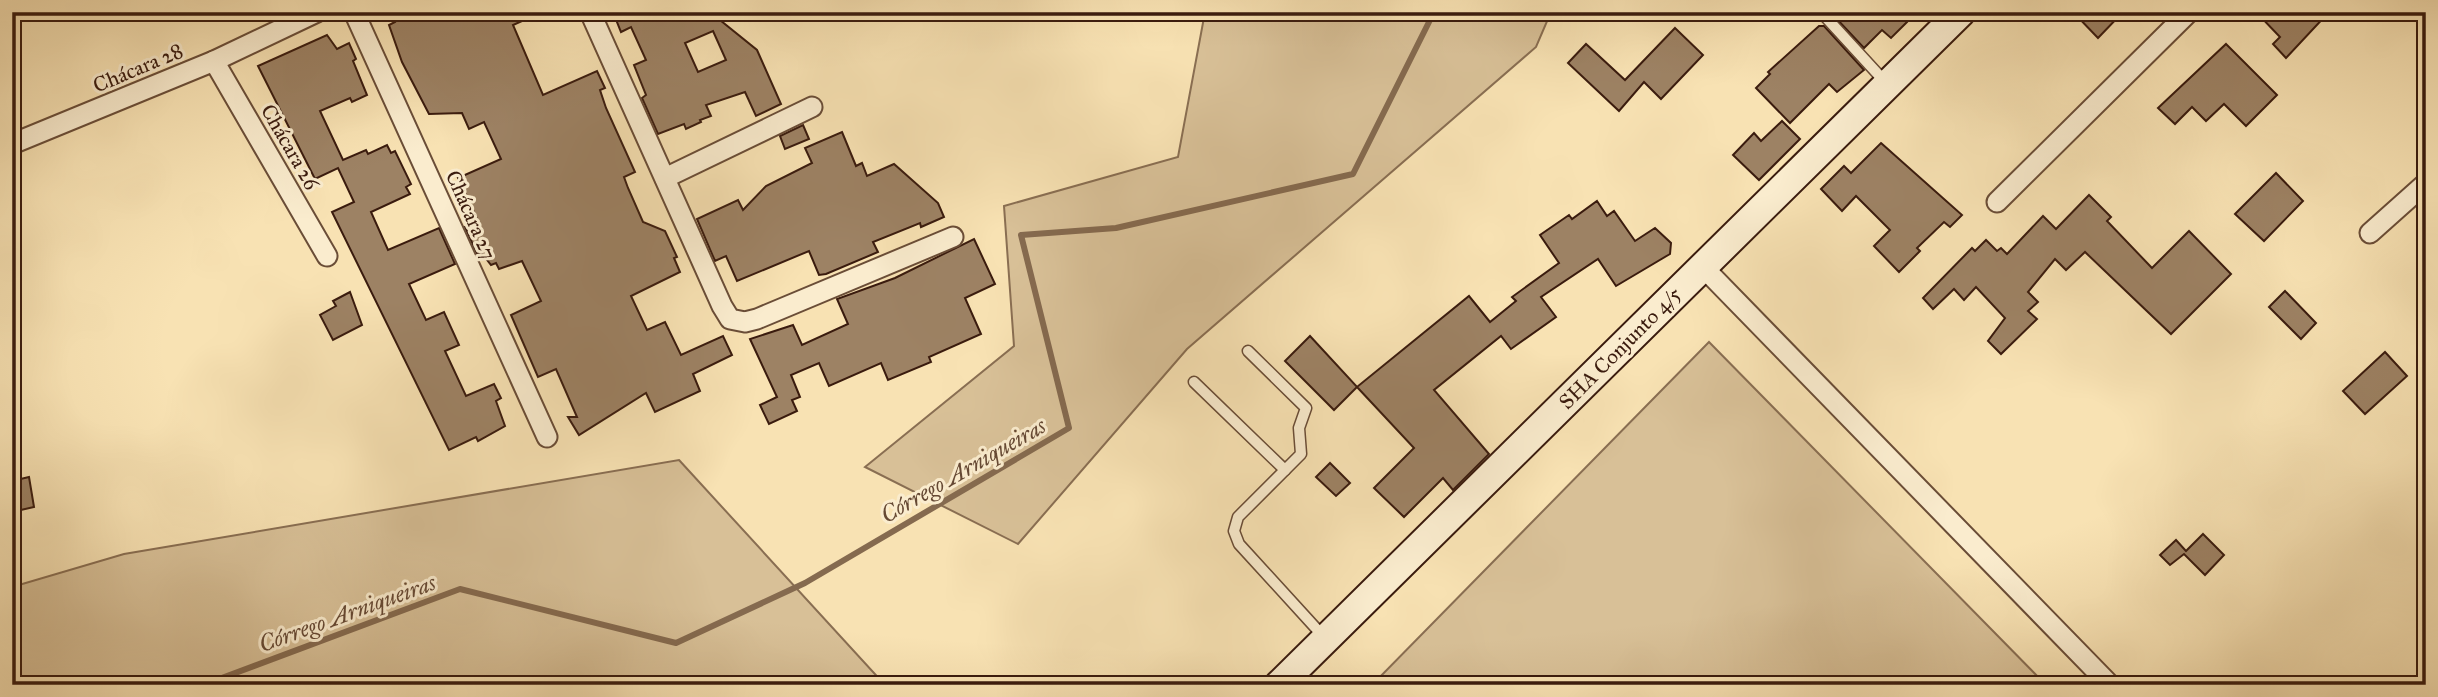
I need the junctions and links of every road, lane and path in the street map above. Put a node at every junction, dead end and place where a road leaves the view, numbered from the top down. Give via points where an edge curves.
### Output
1 (317, 12) edge
2 (354, 12) edge
3 (590, 12) edge
4 (1821, 12) edge
5 (1961, 12) edge
6 (2189, 12) edge
7 (214, 61) junction
8 (1888, 85) junction
9 (812, 107) dead end
10 (12, 144) edge
11 (665, 178) junction
12 (2426, 183) edge
13 (1997, 202) dead end
14 (2370, 233) dead end
15 (953, 237) dead end
16 (327, 256) dead end
17 (1703, 267) junction
18 (1248, 351) dead end
19 (1194, 382) dead end
20 (547, 437) dead end
21 (1285, 470) junction
22 (1325, 639) junction
23 (1279, 685) edge
24 (2110, 685) edge

1 - 7 street, Chácara 28
2 - 20 street, Chácara 27
3 - 11 street
4 - 8 lane
5 - 8 street, SHA Conjunto 4/5
6 - 13 street
7 - 10 street, Chácara 28
7 - 16 street, Chácara 26
8 - 17 street, SHA Conjunto 4/5
9 - 11 street
11 - 15 street via 722,306 736,321 757,318
12 - 14 street
17 - 22 street, SHA Conjunto 4/5
17 - 24 street
18 - 21 lane via 1306,408 1299,428 1301,454
19 - 21 lane
21 - 22 lane via 1238,517 1234,531 1239,544
22 - 23 street, SHA Conjunto 4/5

